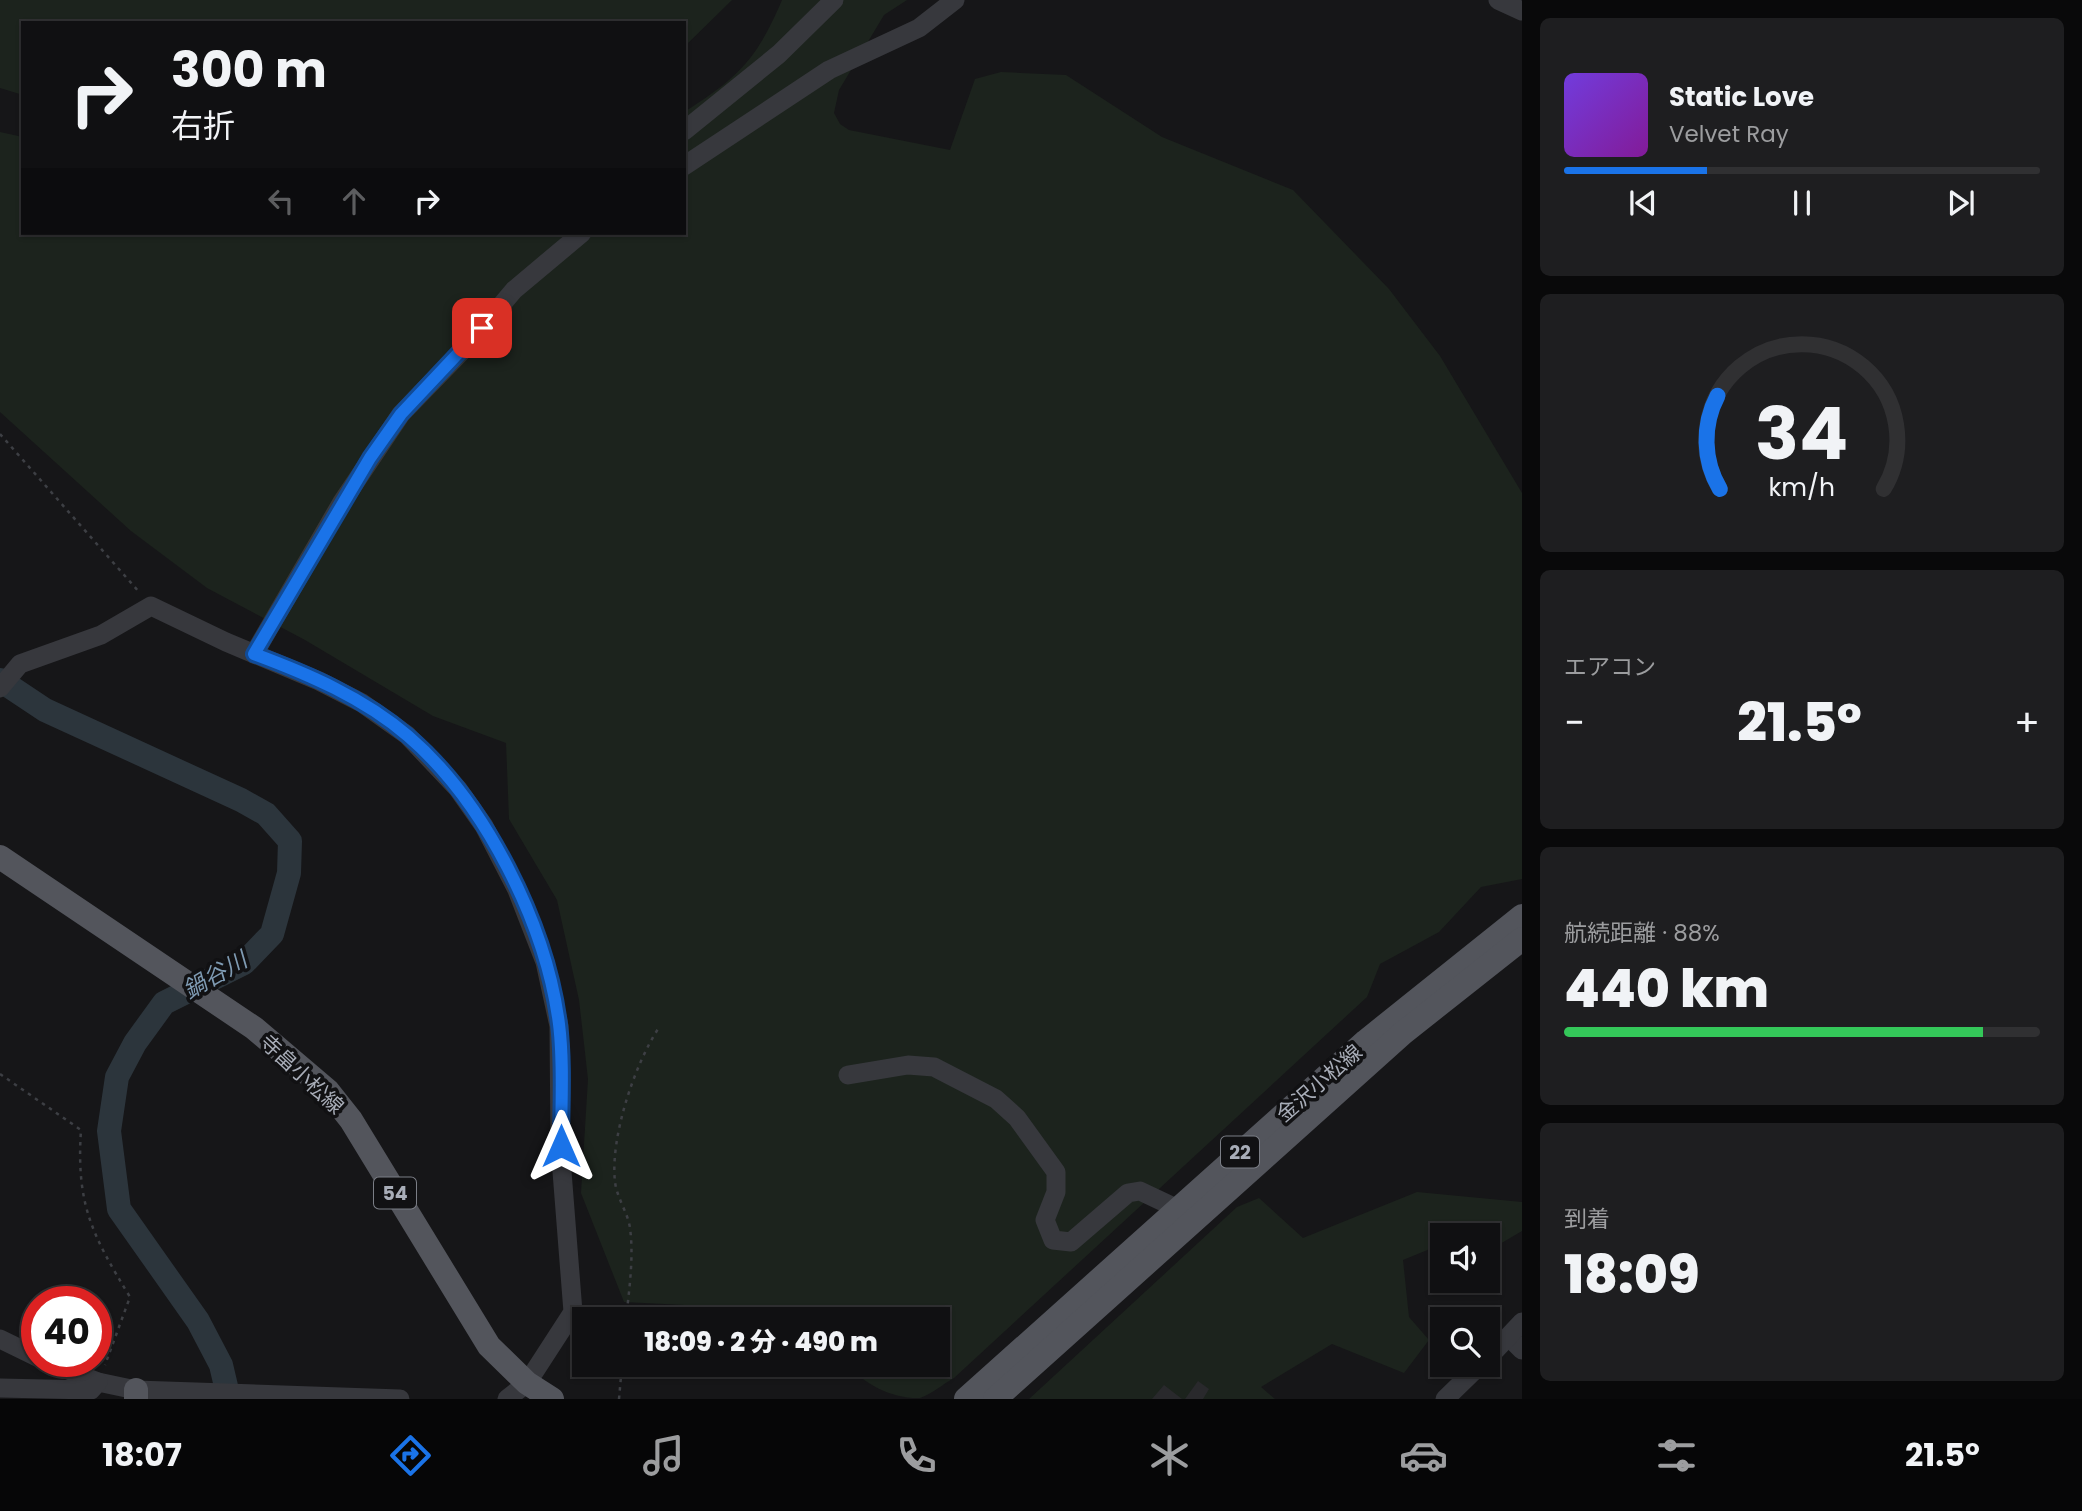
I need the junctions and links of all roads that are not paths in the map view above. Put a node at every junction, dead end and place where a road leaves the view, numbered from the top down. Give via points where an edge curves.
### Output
1 (834, 0) edge
2 (955, 0) edge
3 (1497, 0) edge
4 (1522, 11) edge
5 (686, 129) edge
6 (686, 165) edge
7 (580, 235) edge
8 (254, 654) junction
9 (0, 688) edge
10 (0, 857) edge
11 (1522, 916) edge
12 (1522, 939) edge
13 (848, 1074) dead end
14 (1176, 1208) junction
15 (1518, 1336) edge
16 (0, 1339) edge
17 (21, 1349) edge
18 (1500, 1349) edge
19 (86, 1377) edge
20 (1468, 1377) edge
21 (98, 1382) junction
22 (527, 1383) junction
23 (0, 1388) edge
24 (136, 1394) edge
25 (400, 1399) edge
26 (507, 1399) edge
27 (552, 1399) edge
28 (966, 1399) edge
29 (995, 1399) edge
30 (1445, 1399) edge

1 - 5 street via 779,54
2 - 6 street via 919,28 829,70
3 - 4 street
7 - 8 street via 514,290 401,414 342,502
8 - 9 street via 151,606 101,635 20,664
8 - 22 street via 362,703 434,760 484,826 532,926 551,981 559,1026 561,1146 573,1312
10 - 22 main road, 寺畠小松線 / 54 via 254,1028 328,1091 351,1120 489,1346
11 - 14 main road, 金沢小松線 / 22 via 1366,1041
12 - 29 main road, 金沢小松線 / 22 via 1403,1034
13 - 14 street via 908,1065 934,1067 996,1099 1017,1118 1056,1172 1056,1192 1045,1220 1053,1240 1071,1242 1128,1193 1140,1191
14 - 28 main road, 金沢小松線 / 22
15 - 18 street
16 - 17 street
19 - 21 street
20 - 30 street
21 - 23 street via 91,1390
21 - 24 street
22 - 26 street
22 - 27 main road, 寺畠小松線 / 54
24 - 25 street

